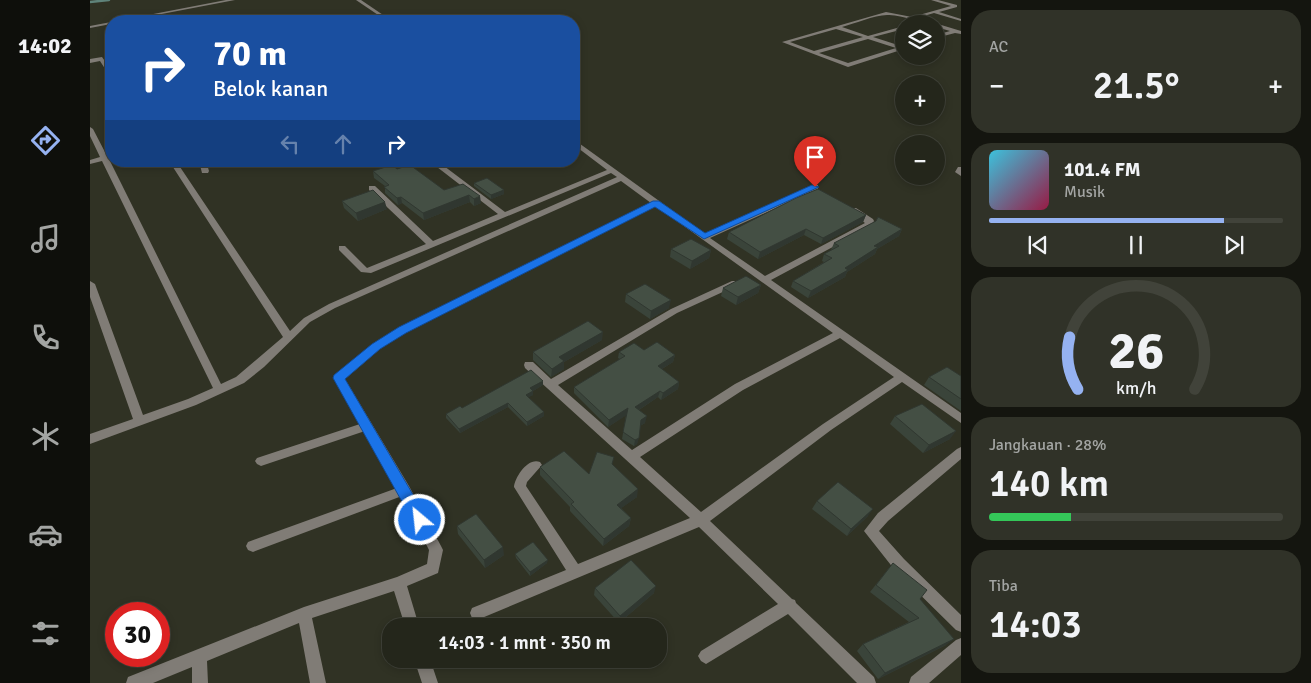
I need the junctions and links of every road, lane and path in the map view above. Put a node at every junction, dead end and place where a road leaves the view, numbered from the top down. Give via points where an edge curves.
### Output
1 (233, 0) edge
2 (358, 0) edge
3 (933, 0) edge
4 (948, 0) edge
5 (961, 4) edge
6 (954, 6) junction
7 (961, 8) edge
8 (933, 12) junction
9 (152, 15) edge
10 (381, 15) edge
11 (926, 15) edge
12 (895, 16) edge
13 (961, 20) edge
14 (105, 24) edge
15 (90, 27) edge
16 (836, 27) junction
17 (945, 28) edge
18 (895, 29) edge
19 (959, 32) edge
20 (945, 36) edge
21 (868, 37) junction
22 (895, 46) edge
23 (895, 50) edge
24 (813, 53) junction
25 (90, 61) edge
26 (105, 64) edge
27 (90, 129) edge
28 (580, 146) edge
29 (105, 153) edge
30 (105, 159) edge
31 (90, 162) edge
32 (112, 167) edge
33 (176, 167) edge
34 (204, 167) edge
35 (443, 167) edge
36 (613, 170) junction
37 (961, 170) edge
38 (205, 171) dead end
39 (961, 174) edge
40 (623, 177) junction
41 (815, 187) dead end
42 (372, 188) edge
43 (656, 203) junction
44 (842, 204) edge
45 (504, 215) junction
46 (704, 237) junction
47 (432, 245) junction
48 (342, 248) dead end
49 (756, 273) junction
50 (765, 279) junction
51 (90, 284) edge
52 (841, 333) junction
53 (288, 336) junction
54 (529, 365) dead end
55 (902, 377) junction
56 (550, 384) junction
57 (219, 390) junction
58 (961, 419) edge
59 (140, 422) junction
60 (367, 426) junction
61 (90, 439) edge
62 (961, 452) edge
63 (631, 457) junction
64 (261, 460) dead end
65 (536, 465) dead end
66 (405, 490) junction
67 (701, 520) junction
68 (253, 546) dead end
69 (574, 572) junction
70 (399, 583) junction
71 (790, 605) junction
72 (476, 613) dead end
73 (304, 614) junction
74 (410, 618) edge
75 (961, 625) edge
76 (961, 645) edge
77 (706, 656) dead end
78 (199, 658) junction
79 (425, 668) edge
80 (134, 683) edge
81 (200, 683) edge
82 (318, 683) edge
83 (430, 683) edge
84 (868, 683) edge
85 (917, 683) edge

1 - 9 street
2 - 10 street
3 - 6 street
4 - 5 street
6 - 7 street
6 - 8 street
8 - 11 street
8 - 13 street
12 - 16 street via 886,13
14 - 15 street
16 - 21 street
16 - 24 street via 785,42
17 - 19 street
18 - 21 street
19 - 20 street
21 - 22 street
21 - 24 street
23 - 24 street via 848,65
25 - 26 street via 102,59
27 - 29 street
28 - 36 street
30 - 31 street
32 - 57 street
33 - 53 street
34 - 38 street
35 - 45 street
36 - 40 street
36 - 45 street
37 - 39 street
40 - 43 street
40 - 53 street via 332,306 307,320
41 - 46 street
42 - 47 street
43 - 46 street
43 - 60 street via 402,330 376,347 339,378
44 - 50 street via 868,218 869,224
45 - 47 street
46 - 49 street
47 - 48 street via 368,271
49 - 50 street
49 - 56 street via 674,311
50 - 52 street
51 - 59 street
52 - 55 street
52 - 63 street via 739,387
53 - 57 street via 240,380
54 - 56 street
55 - 58 street
55 - 67 street via 827,427
56 - 63 street
57 - 59 street
59 - 61 street
60 - 64 street
60 - 66 street
62 - 75 street via 883,517 871,531 899,564
63 - 67 street
65 - 69 street via 521,480 520,488
66 - 68 street
66 - 70 street via 436,550 433,568
67 - 69 street
67 - 71 street
69 - 72 street
70 - 73 street
70 - 74 street
71 - 77 street
71 - 84 street
73 - 78 street
73 - 82 street
76 - 85 street
78 - 80 street
78 - 81 street
79 - 83 street

